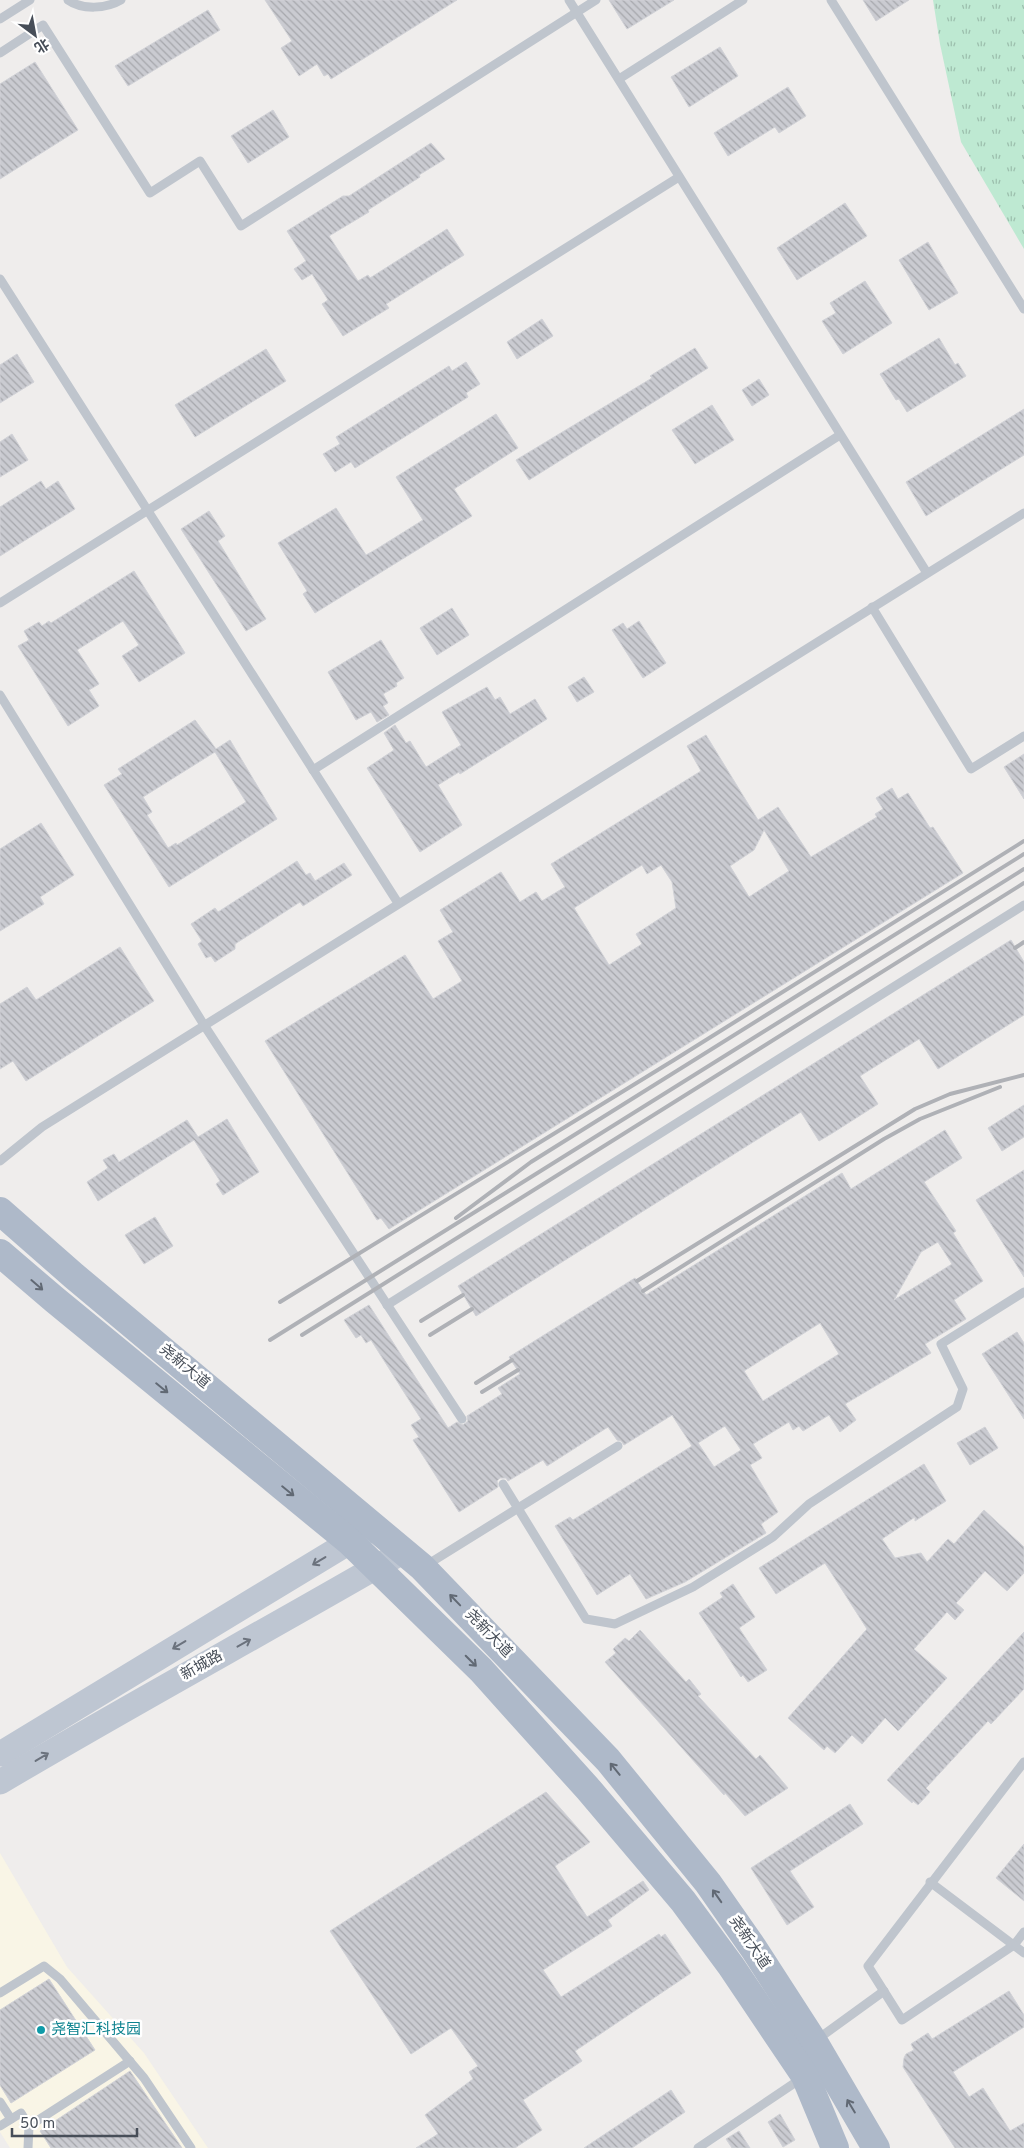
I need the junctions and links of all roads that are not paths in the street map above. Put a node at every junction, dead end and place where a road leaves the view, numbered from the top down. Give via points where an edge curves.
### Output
1 (30, 0) edge
2 (68, 0) edge
3 (121, 0) edge
4 (569, 0) edge
5 (596, 0) edge
6 (743, 0) edge
7 (831, 0) edge
8 (576, 12) junction
9 (0, 18) edge
10 (0, 53) edge
11 (618, 79) junction
12 (679, 177) junction
13 (0, 279) edge
14 (1024, 309) edge
15 (840, 435) junction
16 (148, 511) junction
17 (1024, 513) edge
18 (927, 573) junction
19 (0, 603) edge
20 (872, 607) junction
21 (0, 695) edge
22 (1024, 736) edge
23 (313, 770) junction
24 (398, 903) junction
25 (1024, 905) edge
26 (204, 1025) junction
27 (0, 1161) edge
28 (0, 1211) edge
29 (0, 1253) edge
30 (1024, 1292) edge
31 (387, 1305) junction
32 (462, 1419) dead end
33 (618, 1446) dead end
34 (503, 1484) dead end
35 (518, 1508) junction
36 (375, 1526) junction
37 (350, 1542) junction
38 (413, 1559) junction
39 (377, 1567) junction
40 (0, 1754) edge
41 (1024, 1762) edge
42 (0, 1782) edge
43 (930, 1882) junction
44 (1024, 1932) edge
45 (1014, 1945) junction
46 (1024, 1953) edge
47 (884, 1991) junction
48 (0, 1993) edge
49 (130, 2061) junction
50 (809, 2061) junction
51 (0, 2102) edge
52 (11, 2119) junction
53 (0, 2126) edge
54 (28, 2126) junction
55 (28, 2148) edge
56 (191, 2148) edge
57 (698, 2148) edge
58 (835, 2148) edge
59 (876, 2148) edge

1 - 9 lane
2 - 3 lane via 101,8
4 - 8 lane
5 - 8 lane
6 - 11 lane
7 - 14 lane
8 - 10 lane via 242,226 200,161 150,193 43,25
8 - 11 lane
11 - 12 lane
12 - 15 lane
12 - 16 lane
13 - 16 lane
15 - 18 lane
15 - 23 lane
16 - 19 lane
16 - 23 lane
17 - 18 lane
18 - 20 lane
20 - 22 lane via 971,769
20 - 24 lane
21 - 26 lane
23 - 24 lane
24 - 26 lane
25 - 31 lane
26 - 27 lane via 42,1127
26 - 31 lane
28 - 36 main road, 尧新大道
29 -> 37 main road, 尧新大道
30 - 35 lane via 940,1344 964,1389 957,1406 809,1504 773,1537 693,1587 616,1624 586,1619
31 - 32 lane
33 - 35 lane
34 - 35 lane
35 - 38 lane
36 - 37 main road, 新城路
36 - 38 main road, 尧新大道
37 - 39 main road, 尧新大道
37 -> 40 main road, 新城路
38 - 39 main road, 新城路
50 -> 38 main road, 尧新大道 via 754,1949 708,1883 608,1760
42 -> 39 main road, 新城路
39 -> 50 main road, 尧新大道 via 481,1670 589,1790 683,1901 731,1966
41 - 43 lane
43 - 45 lane
43 - 47 lane via 868,1966
44 - 45 lane
45 - 46 lane
45 - 47 lane via 902,2020
47 - 50 lane
48 - 49 lane via 44,1966 60,1979
49 - 54 lane
49 - 56 lane
50 - 57 lane
50 - 58 main road, 尧新大道
59 -> 50 main road, 尧新大道
51 - 52 lane
52 - 53 lane
52 - 54 lane via 20,2113
54 - 55 lane

